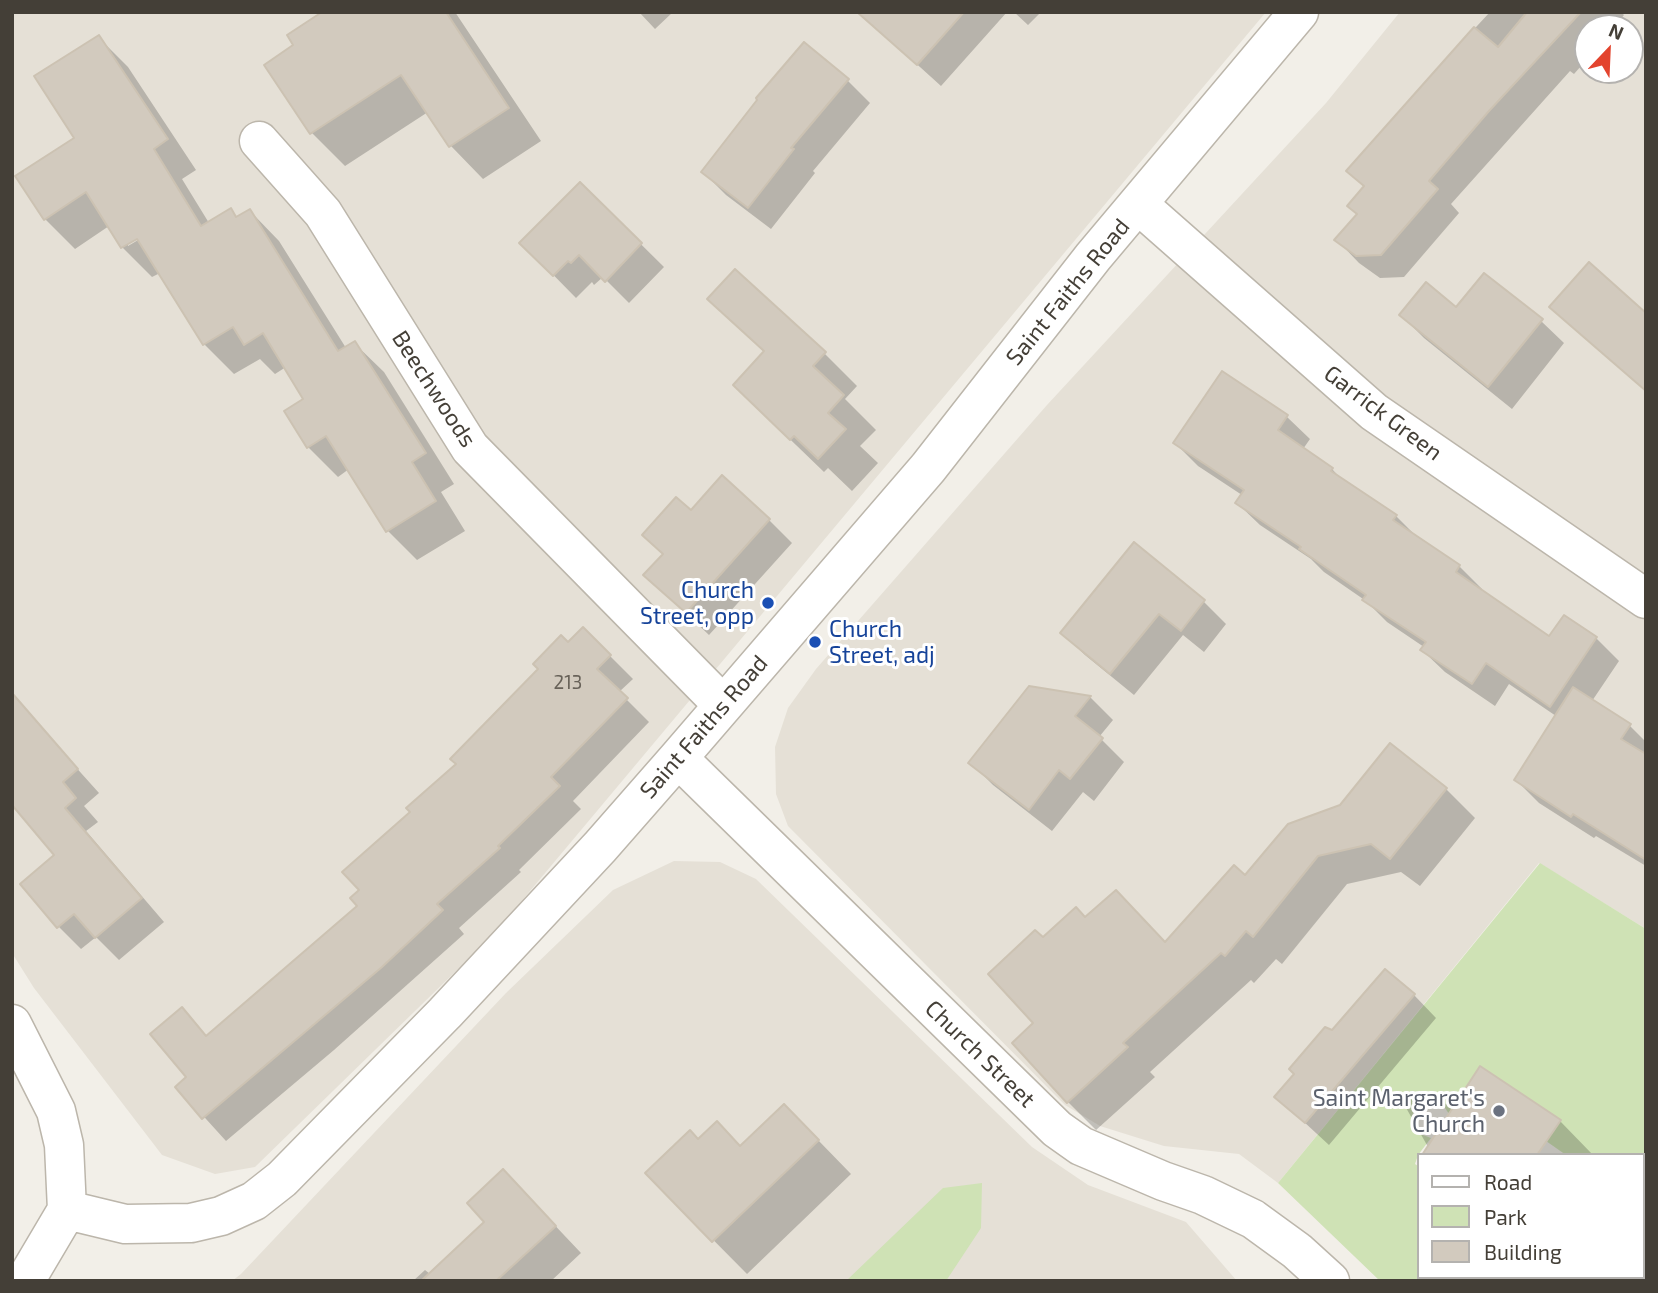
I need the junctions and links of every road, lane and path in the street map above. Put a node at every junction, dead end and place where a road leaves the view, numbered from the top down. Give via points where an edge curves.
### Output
1 (1299, 12) edge
2 (259, 141) dead end
3 (1139, 205) junction
4 (1646, 599) edge
5 (723, 705) junction
6 (678, 758) junction
7 (12, 1024) edge
8 (67, 1210) junction
9 (25, 1281) edge
10 (1330, 1281) edge

1 - 3 street, Saint Faiths Road
2 - 5 street, Beechwoods via 323,214 470,448
3 - 4 street, Garrick Green via 1374,412
3 - 5 street, Saint Faiths Road via 928,468
5 - 6 street, Saint Faiths Road
6 - 8 street, Saint Faiths Road via 445,1013 254,1202 191,1223 125,1224
6 - 10 street, Church Street via 1057,1129 1081,1146 1253,1219
7 - 8 street via 56,1111 64,1145
8 - 9 street

